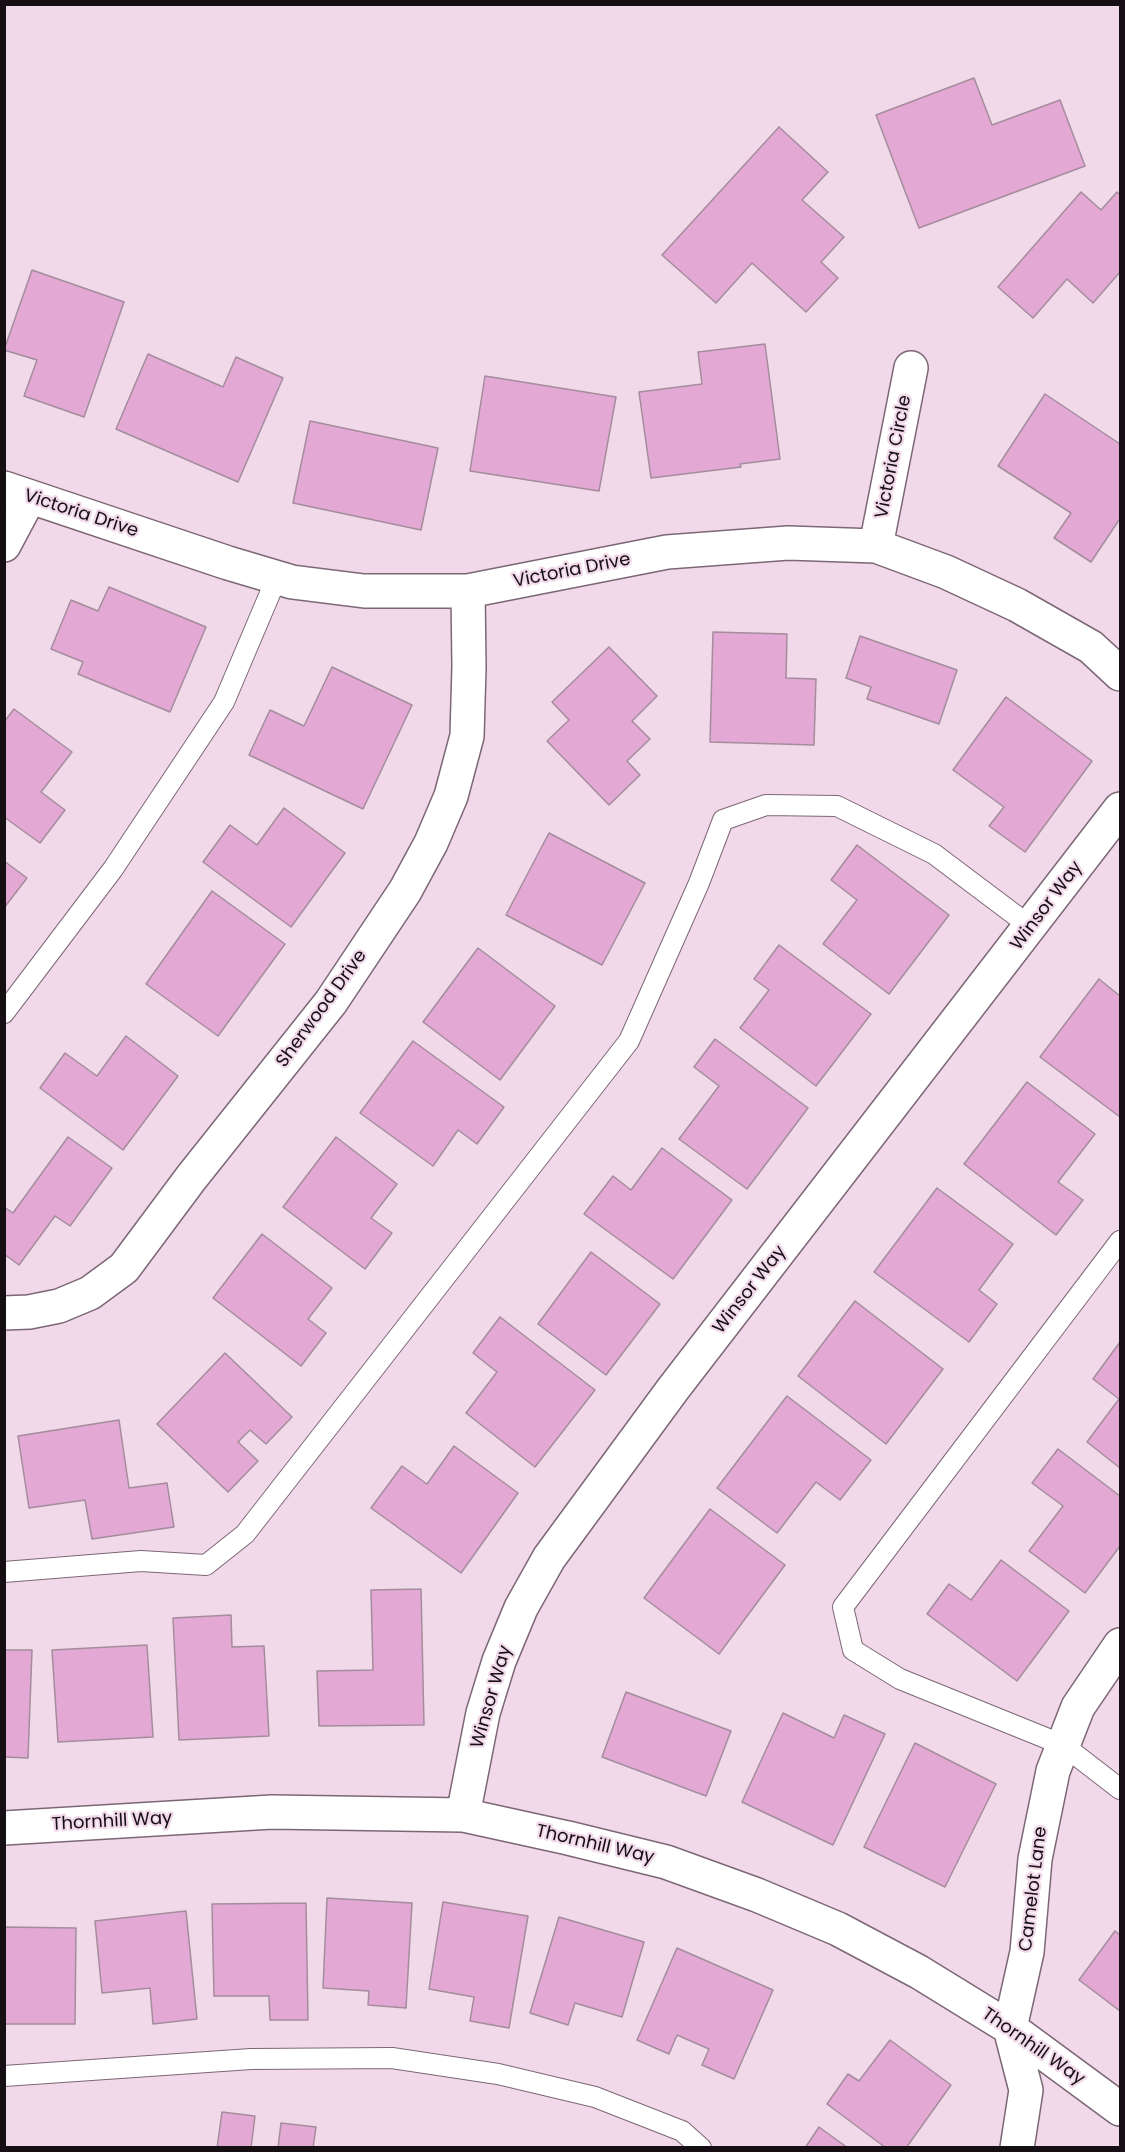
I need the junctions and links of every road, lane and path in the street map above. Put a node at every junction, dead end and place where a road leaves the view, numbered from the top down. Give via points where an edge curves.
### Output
1 (911, 368) dead end
2 (17, 493) edge
3 (4, 545) edge
4 (876, 546) junction
5 (278, 577) junction
6 (468, 591) junction
7 (1120, 674) edge
8 (1120, 808) edge
9 (1031, 927) junction
10 (4, 1013) edge
11 (1120, 1241) edge
12 (4, 1313) edge
13 (4, 1572) edge
14 (1120, 1645) edge
15 (1063, 1745) junction
16 (1120, 1789) edge
17 (463, 1815) junction
18 (4, 1828) edge
19 (1010, 2028) junction
20 (4, 2076) edge
21 (1120, 2109) edge
22 (701, 2148) edge
23 (1017, 2148) edge

1 - 4 street, Victoria Circle
2 - 3 street
2 - 5 street, Victoria Drive
4 - 6 street, Victoria Drive via 788,543 667,552
4 - 7 street, Victoria Drive via 946,572 1017,605 1091,647
5 - 6 street, Victoria Drive via 364,591
5 - 10 lane via 224,702 113,869
6 - 12 street, Sherwood Drive via 467,736 432,843 405,891 331,1002 124,1268 90,1293 59,1306
8 - 9 street, Winsor Way
9 - 13 lane via 934,854 837,806 766,805 723,820 629,1041 245,1534 206,1564 141,1561
9 - 17 street, Winsor Way via 674,1389 549,1558 521,1608 499,1661 483,1713
11 - 15 lane via 843,1608 853,1650 900,1679
14 - 15 street, Camelot Lane via 1078,1707
15 - 16 lane
15 - 19 street, Camelot Lane via 1053,1771 1035,1859 1027,1952
17 - 18 street, Thornhill Way via 272,1812
17 - 19 street, Thornhill Way via 666,1862 757,1895 848,1935
19 - 21 street, Thornhill Way
19 - 23 street, Camelot Lane via 1026,2090
20 - 22 lane via 252,2059 392,2058 498,2074 595,2097 682,2131

